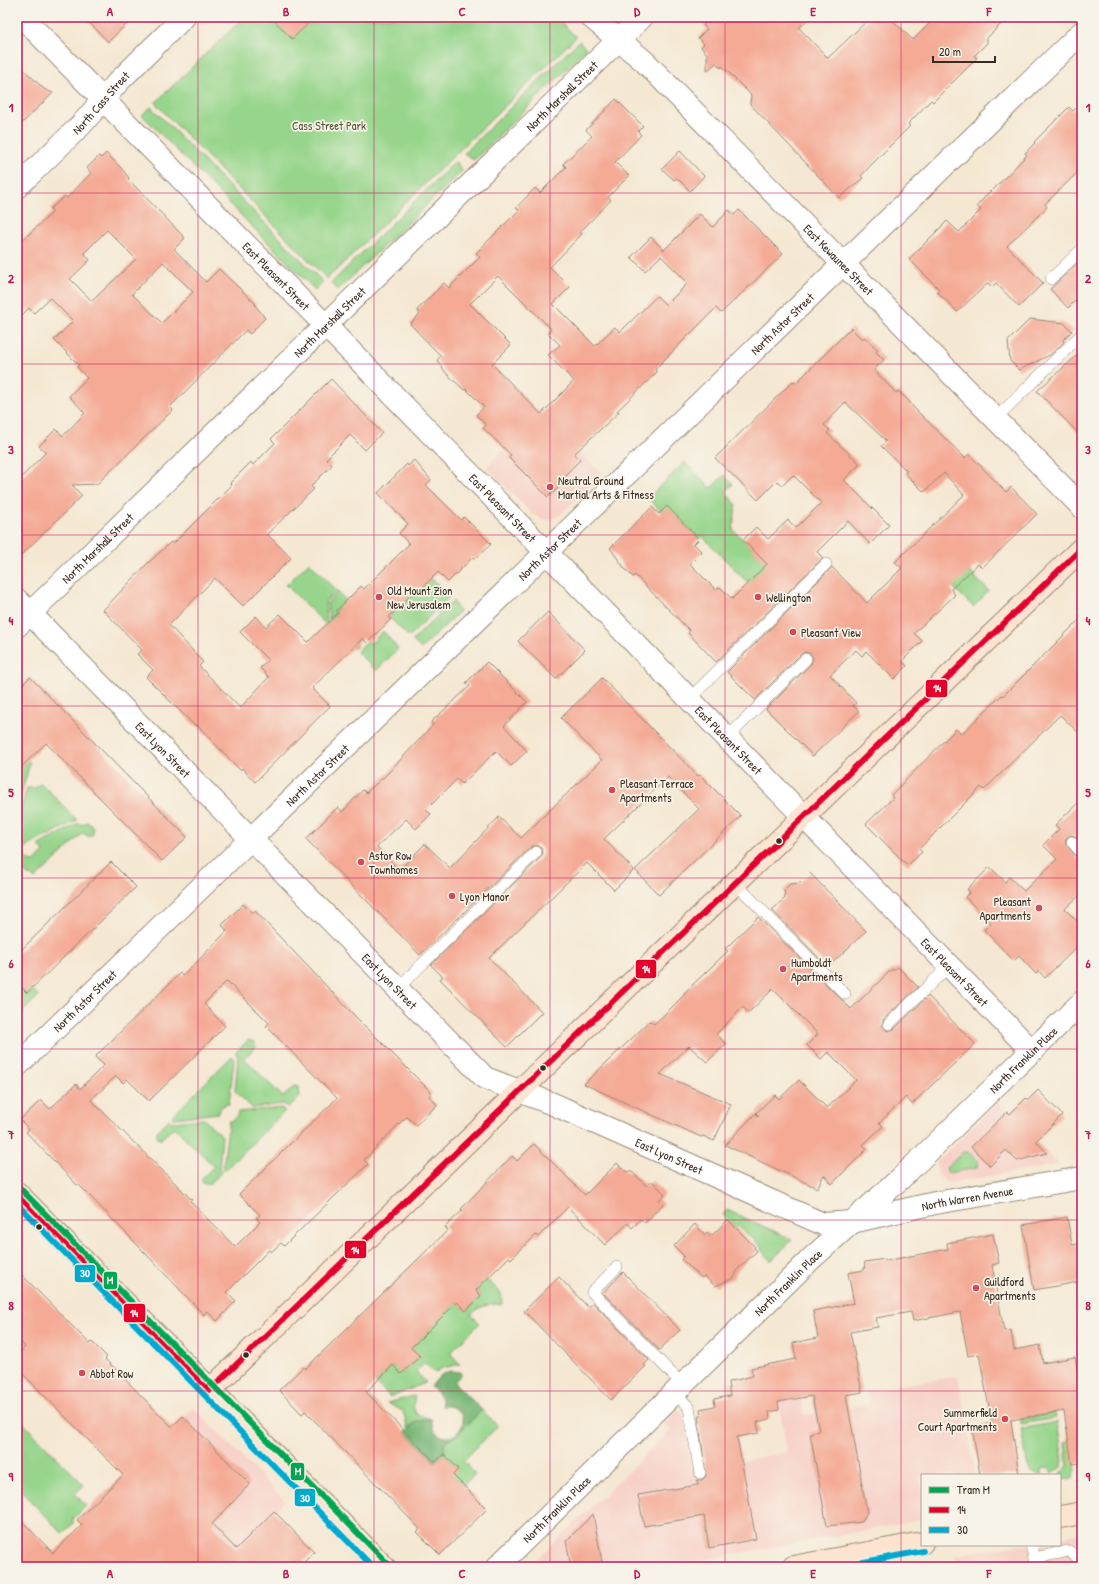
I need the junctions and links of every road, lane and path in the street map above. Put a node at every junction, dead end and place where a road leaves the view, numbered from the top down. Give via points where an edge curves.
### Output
1 (22, 17) edge
2 (184, 17) edge
3 (590, 17) edge
4 (642, 17) edge
5 (1082, 32) edge
6 (619, 39) junction
7 (103, 100) junction
8 (17, 187) edge
9 (1082, 249) edge
10 (843, 264) junction
11 (1051, 280) dead end
12 (325, 325) junction
13 (1082, 334) edge
14 (995, 419) junction
15 (1082, 507) edge
16 (1082, 548) edge
17 (546, 553) junction
18 (826, 564) dead end
19 (21, 613) edge
20 (806, 659) dead end
21 (689, 699) junction
22 (727, 738) junction
23 (804, 817) junction
24 (251, 839) junction
25 (1072, 842) dead end
26 (536, 852) dead end
27 (1082, 853) edge
28 (735, 883) junction
29 (949, 966) junction
30 (398, 988) junction
31 (845, 994) dead end
32 (1082, 1002) edge
33 (889, 1024) dead end
34 (1032, 1051) junction
35 (17, 1066) edge
36 (520, 1091) junction
37 (1082, 1178) edge
38 (17, 1193) edge
39 (852, 1222) junction
40 (616, 1267) dead end
41 (678, 1389) junction
42 (210, 1390) junction
43 (700, 1473) dead end
44 (1082, 1513) edge
45 (1061, 1517) edge
46 (921, 1543) edge
47 (1031, 1546) edge
48 (1082, 1561) edge
49 (1035, 1563) edge
50 (384, 1567) edge
51 (497, 1567) edge
52 (793, 1567) edge

1 - 7 street, East Pleasant Street
2 - 7 street, North Cass Street
3 - 6 street, East Kewaunee Street
4 - 6 street, North Marshall Street
5 - 10 street, North Astor Street
6 - 10 street, East Kewaunee Street via 644,61
6 - 12 street, North Marshall Street
7 - 8 street, North Cass Street
7 - 12 street, East Pleasant Street
9 - 11 lane
10 - 14 street, East Kewaunee Street
10 - 17 street, North Astor Street
12 - 17 street, East Pleasant Street
12 - 19 street, North Marshall Street
13 - 14 lane
14 - 15 street, East Kewaunee Street
16 - 23 street
17 - 21 street, East Pleasant Street
17 - 24 street, North Astor Street
18 - 21 lane
19 - 24 street, East Lyon Street
20 - 22 lane
21 - 22 street, East Pleasant Street
22 - 23 street, East Pleasant Street
23 - 28 street
23 - 29 street, East Pleasant Street
24 - 30 street, East Lyon Street
24 - 35 street, North Astor Street
25 - 27 lane
26 - 30 lane
28 - 31 lane
28 - 36 street
29 - 33 lane
29 - 34 street, East Pleasant Street
30 - 36 street, East Lyon Street via 485,1078
32 - 34 street, North Franklin Place
34 - 39 street, North Franklin Place
36 - 39 street, East Lyon Street via 824,1224
36 - 42 street
37 - 39 street, North Warren Avenue via 935,1203
38 - 42 street
39 - 41 street, North Franklin Place
40 - 41 lane via 592,1292
41 - 43 lane via 688,1407
41 - 51 street, North Franklin Place
42 - 50 street
44 - 45 street
46 - 52 street
47 - 49 lane
48 - 49 lane via 1069,1552

